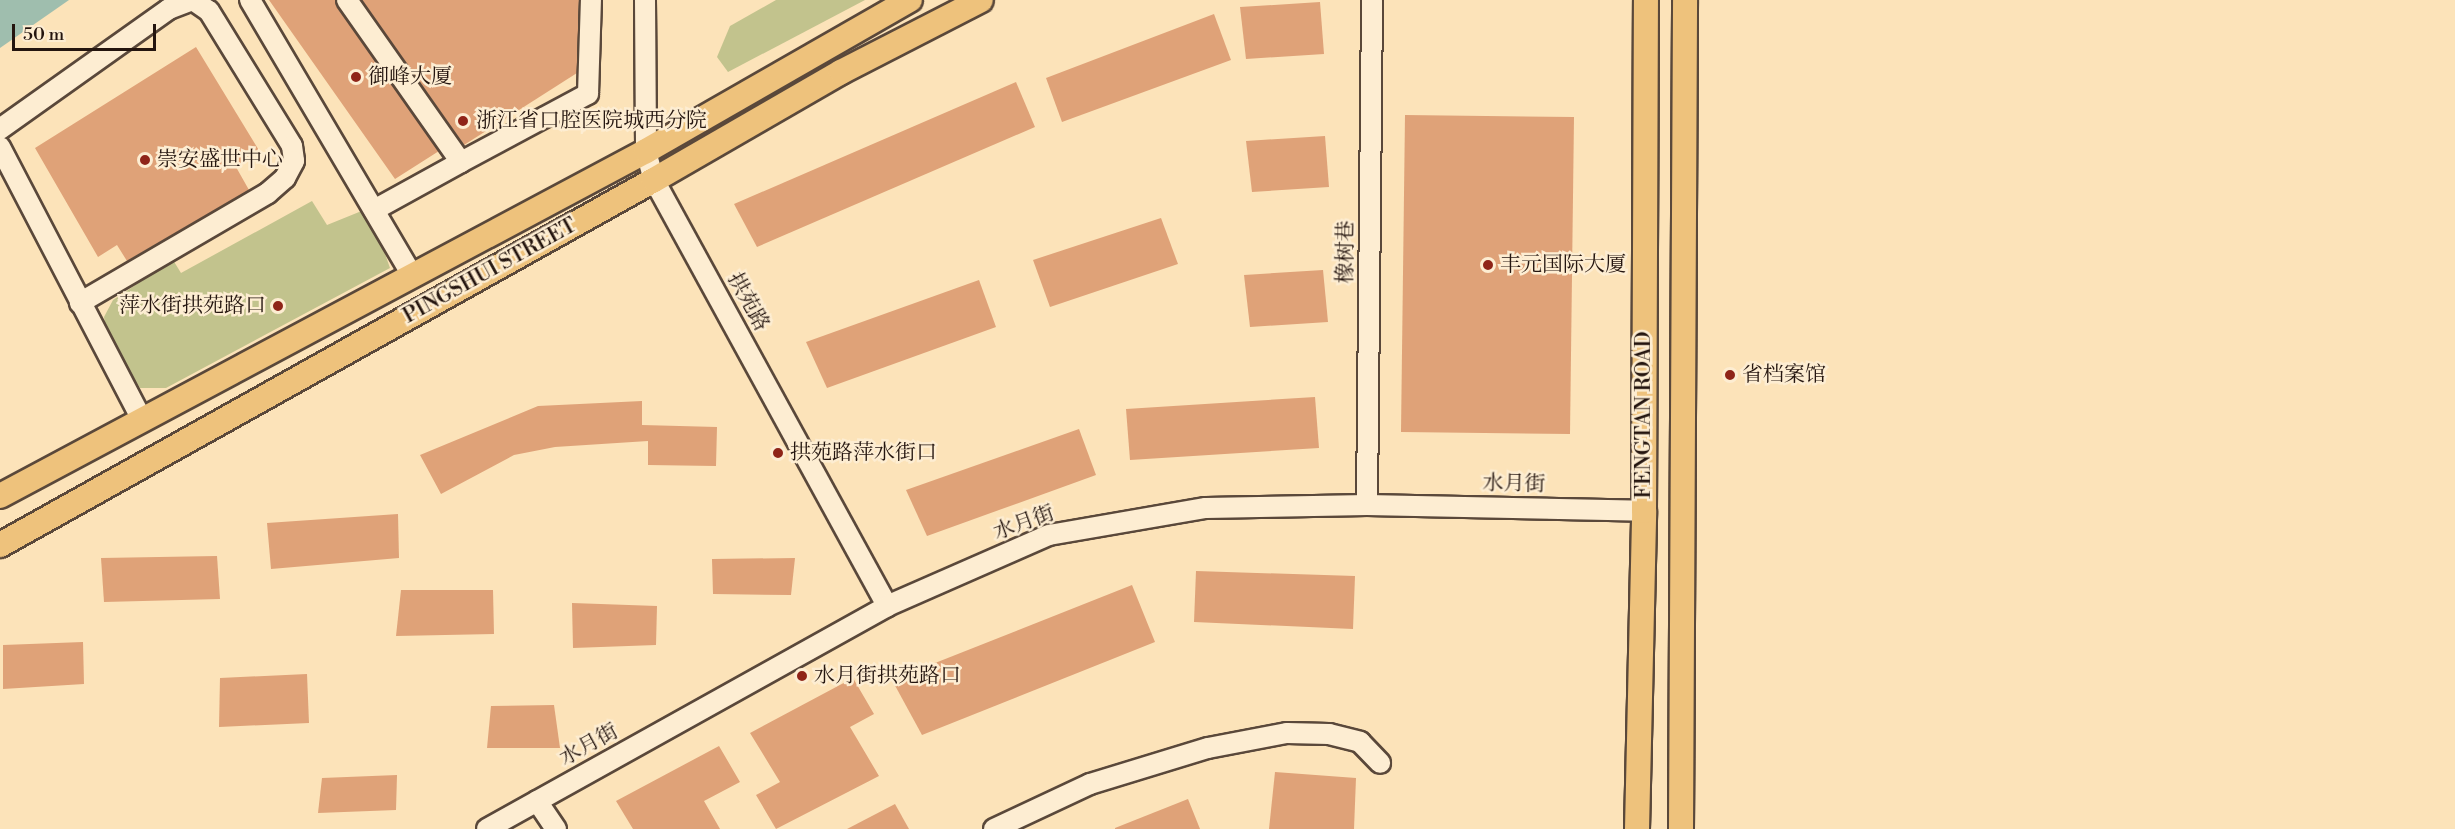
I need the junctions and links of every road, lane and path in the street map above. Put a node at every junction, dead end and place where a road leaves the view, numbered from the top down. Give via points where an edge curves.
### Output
1 (250, 0) edge
2 (347, 0) edge
3 (591, 0) edge
4 (645, 0) edge
5 (910, 0) edge
6 (981, 0) edge
7 (1372, 0) edge
8 (1646, 0) edge
9 (1685, 0) edge
10 (0, 129) edge
11 (0, 147) edge
12 (646, 152) junction
13 (461, 162) junction
14 (654, 180) junction
15 (374, 210) junction
16 (412, 275) dead end
17 (80, 303) junction
18 (142, 420) junction
19 (0, 496) edge
20 (1367, 505) junction
21 (1644, 511) junction
22 (0, 545) edge
23 (887, 606) junction
24 (1380, 763) dead end
25 (537, 801) junction
26 (487, 829) edge
27 (556, 829) edge
28 (994, 829) edge
29 (1638, 829) edge
30 (1682, 829) edge

1 - 15 street
2 - 13 street
3 - 13 street via 588,94
4 - 12 street, 拱苑路
5 - 12 main road, PINGSHUI STREET
6 - 14 main road, PINGSHUI STREET via 841,72
7 - 20 street, 橡树巷
8 - 21 main road, FENGTAN ROAD
9 - 30 main road, FENGTAN ROAD
10 - 17 street via 169,9 193,0 209,11 292,146 294,161 285,178 268,193
11 - 17 street
12 - 14 street, 拱苑路
12 - 18 main road, PINGSHUI STREET
13 - 15 street
14 - 22 main road, PINGSHUI STREET
14 - 23 street, 拱苑路
15 - 16 street
17 - 18 street
18 - 19 main road, PINGSHUI STREET
20 - 21 street, 水月街
20 - 23 street, 水月街 via 1206,508 1049,535
21 - 29 main road, FENGTAN ROAD
23 - 25 street, 水月街
24 - 28 street via 1360,742 1329,734 1287,733 1208,748 1090,784
25 - 26 street, 水月街
25 - 27 street

